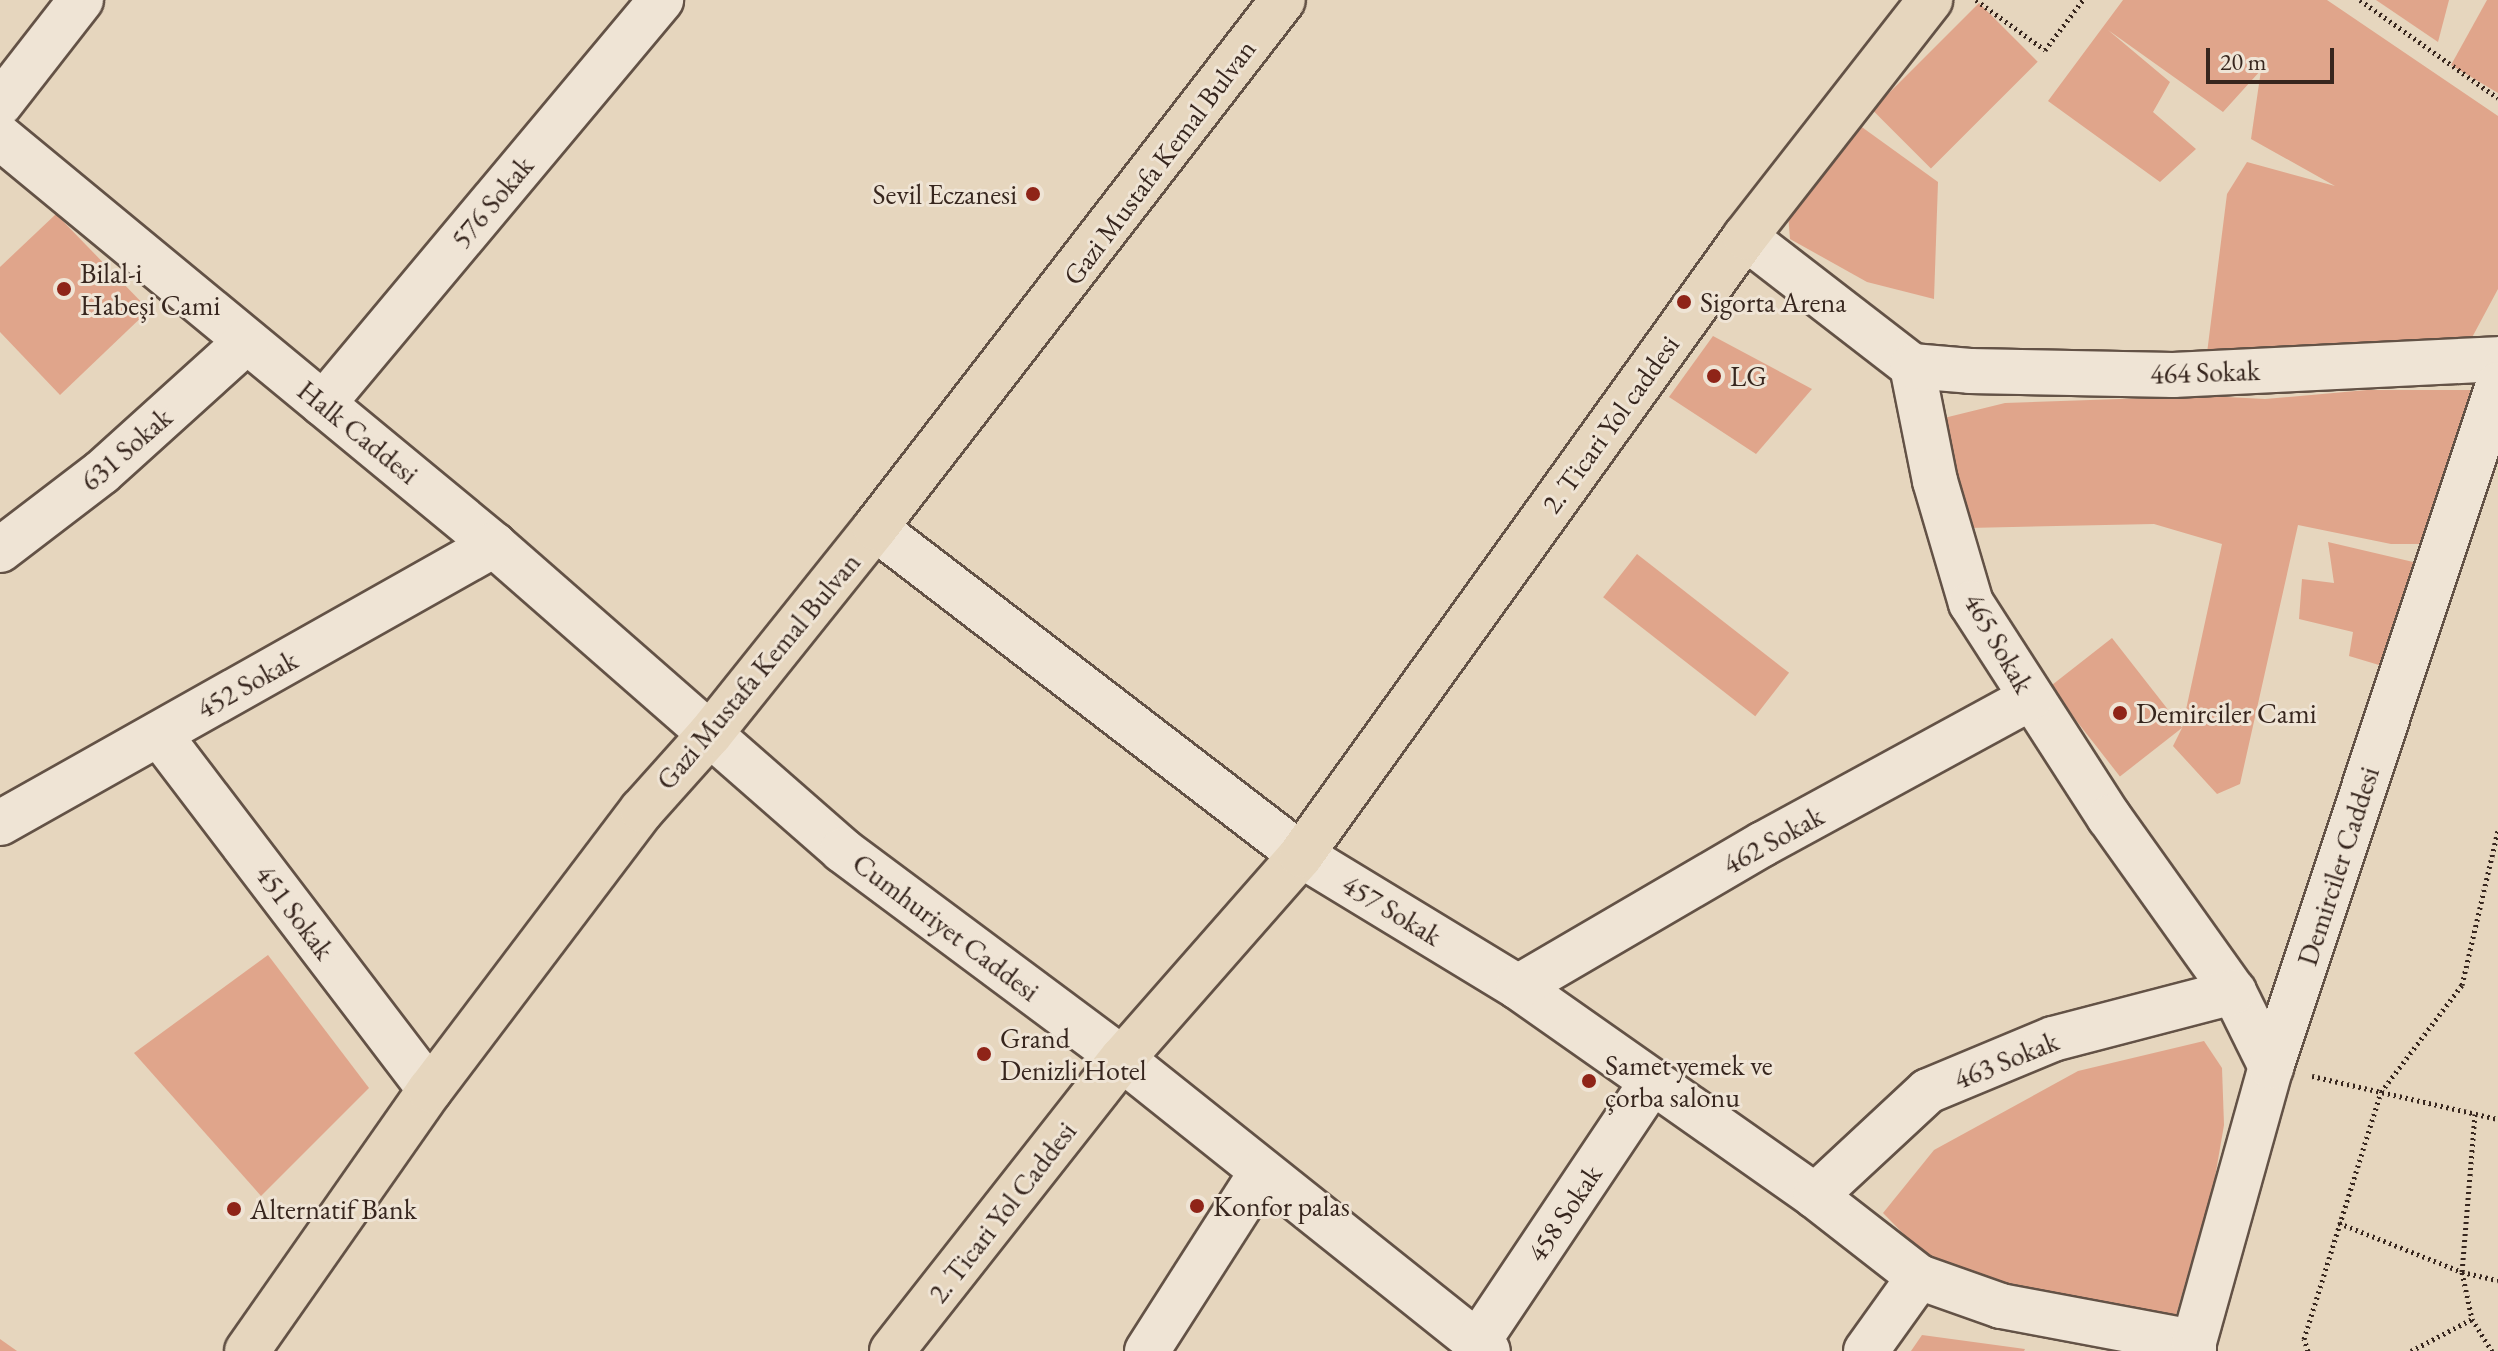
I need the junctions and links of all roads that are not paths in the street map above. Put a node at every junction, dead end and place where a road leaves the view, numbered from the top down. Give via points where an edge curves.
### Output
1 (81, 0) edge
2 (661, 0) edge
3 (1283, 0) edge
4 (1930, 0) edge
5 (0, 104) edge
6 (0, 137) edge
7 (1745, 237) junction
8 (247, 341) junction
9 (2498, 359) edge
10 (1912, 366) junction
11 (2498, 385) edge
12 (323, 404) junction
13 (875, 528) junction
14 (494, 545) junction
15 (0, 550) edge
16 (2031, 698) junction
17 (159, 734) junction
18 (710, 734) junction
19 (0, 823) edge
20 (1301, 855) junction
21 (1518, 987) junction
22 (2234, 992) junction
23 (1122, 1059) junction
24 (2271, 1067) junction
25 (1651, 1083) junction
26 (430, 1090) junction
27 (1261, 1173) junction
28 (1815, 1196) junction
29 (1919, 1277) junction
30 (1163, 1345) edge
31 (2194, 1346) edge
32 (1483, 1347) edge
33 (247, 1351) edge
34 (892, 1351) edge
35 (1866, 1351) edge

1 - 5 street
2 - 12 street, 576 Sokak
3 - 13 main road, Gazi Mustafa Kemal Bulvan
4 - 7 main road, 2. Ticari Yol caddesi
6 - 8 street, Halk Caddesi
7 - 10 street
7 - 20 main road, 2. Ticari Yol caddesi
8 - 12 street, Halk Caddesi
8 - 15 street, 631 Sokak via 102,472
9 - 10 street, 464 Sokak via 2173,375
10 - 16 street, 465 Sokak via 1935,481 1971,603
11 - 24 street, Demirciler Caddesi
12 - 14 street, Halk Caddesi
13 - 18 main road, Gazi Mustafa Kemal Bulvan
13 - 20 street, 457 Sokak
14 - 17 street, 452 Sokak
14 - 18 street, Halk Caddesi
16 - 21 street, 462 Sokak via 1763,844
16 - 22 street, 465 Sokak
17 - 19 street, 452 Sokak
17 - 26 street, 451 Sokak
18 - 23 street, Cumhuriyet Caddesi via 842,850
18 - 26 main road, Gazi Mustafa Kemal Bulvan via 642,810
20 - 21 street, 457 Sokak
20 - 23 main road, 2. Ticari Yol Caddesi
21 - 25 street, 457 Sokak
22 - 24 street, 465 Sokak
22 - 28 street, 463 Sokak via 2053,1039 1928,1091
23 - 27 street, Cumhuriyet Caddesi
23 - 34 main road, 2. Ticari Yol Caddesi
24 - 31 street, Demirciler Caddesi
25 - 28 street, 457 Sokak
25 - 32 street, 458 Sokak
26 - 33 main road, Gazi Mustafa Kemal Bulvan
27 - 30 street
27 - 32 street, Cumhuriyet Caddesi
28 - 29 street, 457 Sokak
29 - 31 street, 457 Sokak via 2001,1306
29 - 35 street

